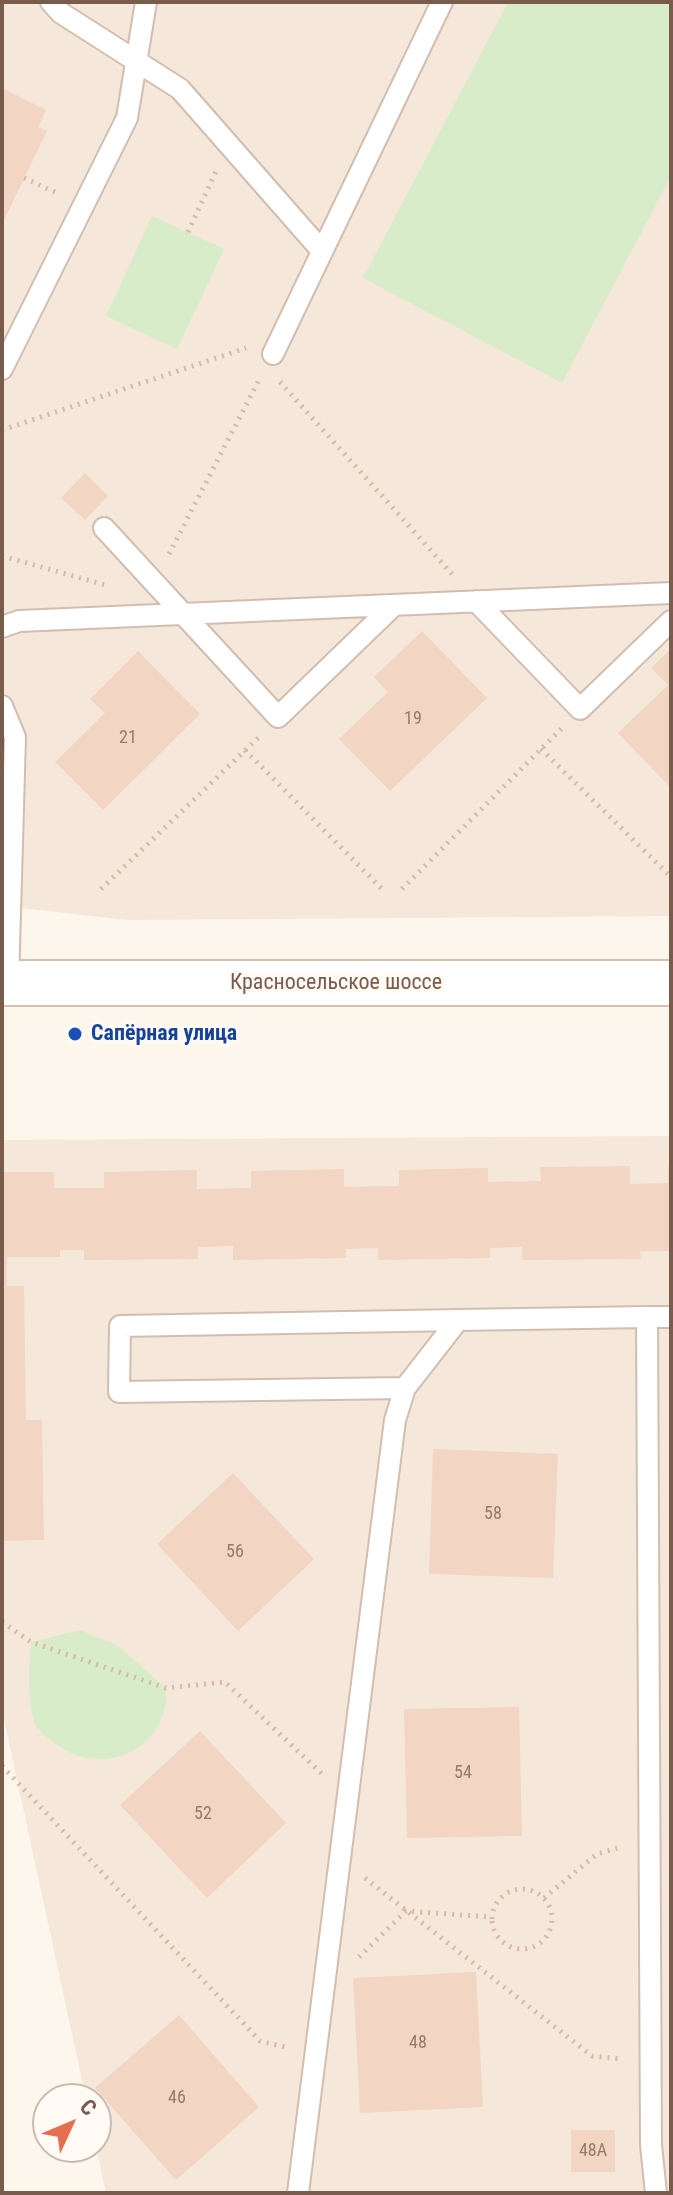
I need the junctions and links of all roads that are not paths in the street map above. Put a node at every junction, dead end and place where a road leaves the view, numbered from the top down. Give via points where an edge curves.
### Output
1 (51, 2) edge
2 (146, 2) edge
3 (442, 2) edge
4 (135, 59) junction
5 (322, 251) junction
6 (266, 355) road end
7 (2, 369) edge
8 (104, 528) dead end
9 (671, 593) edge
10 (476, 601) junction
11 (394, 605) junction
12 (183, 614) junction
13 (671, 621) edge
14 (2, 627) edge
15 (2, 706) edge
16 (5, 983) edge
17 (671, 983) edge
18 (647, 1317) junction
19 (671, 1317) edge
20 (458, 1320) junction
21 (405, 1388) junction
22 (298, 2193) edge
23 (656, 2193) edge

1 - 4 lane
2 - 4 lane
3 - 5 lane
4 - 5 lane via 180,89
4 - 7 lane via 127,118
5 - 6 lane
8 - 12 lane
9 - 10 lane
10 - 11 lane
10 - 13 lane via 580,709
11 - 12 lane
11 - 12 lane via 278,717
12 - 14 lane via 19,621
15 - 16 lane via 15,737
16 - 17 main road, Красносельское шоссе
18 - 19 lane
18 - 20 lane
18 - 23 lane via 651,2145
20 - 21 lane
20 - 21 lane via 120,1326 119,1392
21 - 22 lane via 395,1420

